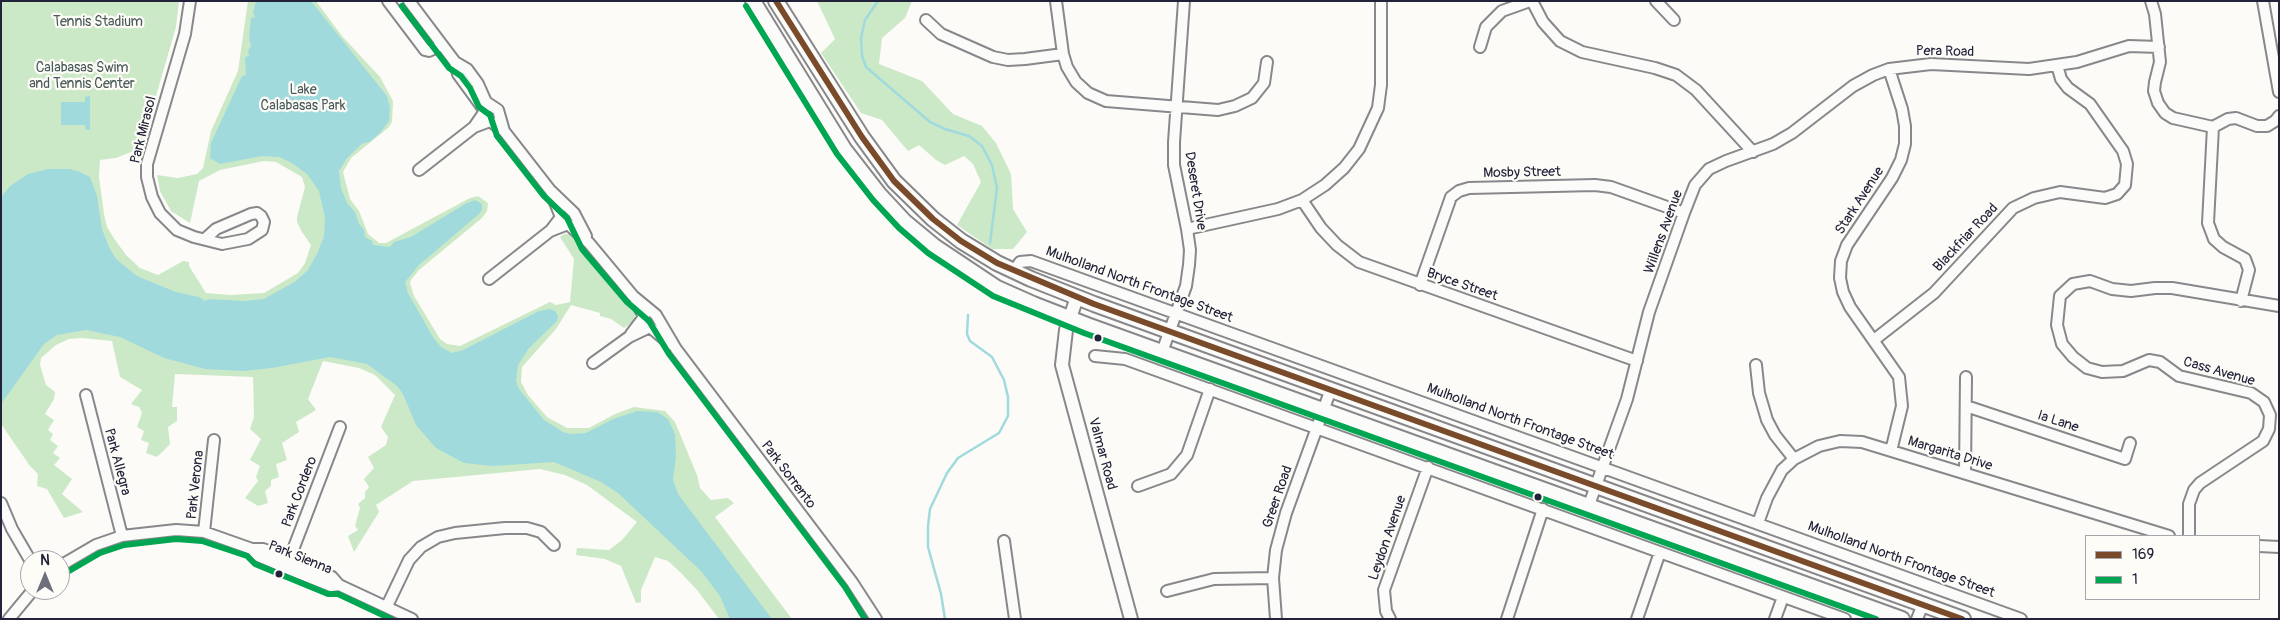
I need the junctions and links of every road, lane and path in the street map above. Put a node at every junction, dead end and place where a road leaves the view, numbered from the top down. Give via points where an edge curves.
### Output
1 (190, 1) edge
2 (388, 1) edge
3 (409, 1) edge
4 (752, 1) edge
5 (1056, 1) edge
6 (1184, 1) edge
7 (1381, 1) edge
8 (1531, 1) edge
9 (1656, 1) edge
10 (2151, 1) edge
11 (2263, 1) edge
12 (779, 6) edge
13 (926, 20) dead end
14 (1674, 20) dead end
15 (765, 21) junction
16 (442, 45) junction
17 (1480, 47) dead end
18 (2158, 47) junction
19 (1063, 54) junction
20 (1267, 62) dead end
21 (2057, 65) junction
22 (1889, 70) junction
23 (2279, 92) edge
24 (1176, 107) junction
25 (489, 113) junction
26 (2279, 116) edge
27 (2213, 127) junction
28 (504, 131) junction
29 (1753, 152) junction
30 (419, 170) dead end
31 (1302, 200) junction
32 (1684, 213) junction
33 (569, 217) junction
34 (1187, 229) junction
35 (205, 239) junction
36 (1013, 272) junction
37 (489, 279) dead end
38 (1420, 285) junction
39 (1077, 297) junction
40 (2241, 301) junction
41 (2279, 306) edge
42 (1176, 313) junction
43 (652, 317) junction
44 (1070, 318) junction
45 (650, 327) junction
46 (1170, 331) junction
47 (629, 337) junction
48 (1874, 340) junction
49 (676, 349) junction
50 (1162, 352) junction
51 (1095, 356) dead end
52 (1637, 361) junction
53 (593, 363) dead end
54 (1756, 365) dead end
55 (1966, 377) dead end
56 (1210, 389) junction
57 (1332, 389) junction
58 (86, 395) dead end
59 (1966, 406) junction
60 (1324, 410) junction
61 (340, 427) dead end
62 (1317, 427) junction
63 (214, 440) dead end
64 (2130, 443) dead end
65 (1892, 451) junction
66 (1794, 459) junction
67 (1603, 466) junction
68 (1428, 467) junction
69 (1965, 473) junction
70 (1597, 485) junction
71 (1138, 486) dead end
72 (1, 503) edge
73 (1589, 504) junction
74 (1543, 509) junction
75 (1758, 523) junction
76 (204, 532) junction
77 (2167, 535) edge
78 (2189, 535) edge
79 (122, 536) junction
80 (1004, 542) dead end
81 (554, 545) dead end
82 (2260, 546) edge
83 (2279, 547) edge
84 (24, 550) edge
85 (1660, 552) junction
86 (70, 560) edge
87 (288, 563) junction
88 (1273, 578) junction
89 (1166, 591) dead end
90 (1783, 597) junction
91 (25, 600) edge
92 (1923, 604) junction
93 (387, 606) junction
94 (10, 619) edge
95 (412, 619) edge
96 (876, 619) edge
97 (1015, 619) edge
98 (1131, 619) edge
99 (1276, 619) edge
100 (1390, 619) edge
101 (1507, 619) edge
102 (1637, 619) edge
103 (1775, 619) edge
104 (1845, 619) edge
105 (1902, 619) edge
106 (1917, 619) edge
107 (1963, 619) edge
108 (2021, 619) edge

1 - 35 street, Park Mirasol via 185,34 147,164 147,177 160,214 177,230
2 - 16 street via 425,50
3 - 16 street, Park Sorrento
4 - 15 main road
5 - 19 street
6 - 24 street, Deseret Drive
7 - 31 street via 1378,108 1359,149 1344,168 1325,186
8 - 17 street via 1502,12 1486,27
8 - 29 street via 1542,22 1560,41 1582,52 1676,75 1696,90
9 - 14 street
10 - 18 street
11 - 23 street
12 - 15 main road
12 - 36 main road via 862,137 894,180 946,230
13 - 19 street via 941,34 992,57 1008,60
15 - 44 main road via 855,165 905,222 949,258 980,278 1014,296
16 - 25 street, Park Sorrento via 455,62 458,74
18 - 21 street, Pera Road via 2129,46
18 - 27 street via 2160,62 2154,91 2158,103 2173,118
19 - 24 street via 1076,82 1088,93 1106,101
20 - 24 street via 1264,83 1252,98 1236,106 1218,110
21 - 22 street, Pera Road via 2021,69 1931,64
21 - 48 street, Blackfriar Road via 2068,88 2090,104 2123,151 2127,164 2126,185 2117,194 2105,198 2060,192 2034,198 2014,208 1934,293
22 - 29 street, Pera Road via 1853,86 1792,133
22 - 48 street, Stark Avenue via 1906,126 1905,144 1892,178 1847,245 1841,261 1840,278 1850,307
24 - 34 street, Deseret Drive via 1174,165
25 - 28 street, Park Sorrento
25 - 28 street, Park Sorrento via 496,119 499,114
25 - 30 street
26 - 27 street via 2267,126 2236,118
27 - 40 street via 2208,223 2214,238 2223,247 2245,259 2249,270
28 - 33 street, Park Sorrento
29 - 32 street, Willens Avenue via 1709,169 1695,185
31 - 34 street via 1278,209
31 - 38 street, Bryce Street via 1332,240 1359,262
32 - 38 street, Mosby Street via 1611,187 1595,185 1469,188 1451,197
32 - 52 street, Willens Avenue via 1649,312
33 - 37 street
33 - 43 street, Park Sorrento
34 - 42 street, Deseret Drive via 1189,265 1186,286
35 - 35 street, Park Mirasol via 222,244 248,239 262,230 264,222 261,216 251,214 216,229
36 - 39 main road
36 - 42 street, Mulholland North Frontage Street via 1020,262 1031,261
38 - 52 street, Bryce Street
39 - 44 street, Valmar Road
39 - 46 main road
40 - 41 street, Cass Avenue
40 - 78 street, Cass Avenue via 2172,288 2112,289 2090,281 2072,284 2060,296 2056,325 2062,344 2087,368 2102,372 2123,371 2149,360 2160,362 2179,376 2251,392 2264,402 2270,415 2263,441 2194,490 2188,504
42 - 46 street, Deseret Drive
42 - 67 street, Mulholland North Frontage Street
43 - 45 street via 656,326
43 - 47 street
43 - 49 street, Park Sorrento
44 - 50 main road
44 - 98 street, Valmar Road via 1062,365
45 - 47 street
45 - 49 street, Park Sorrento
46 - 50 street, Deseret Drive
46 - 57 main road
47 - 53 street
48 - 65 street, Stark Avenue via 1899,377 1902,406
49 - 96 street, Park Sorrento via 852,582
50 - 60 main road
51 - 56 street via 1125,359
52 - 67 street, Willens Avenue
54 - 66 street via 1759,393 1767,420
55 - 59 street
56 - 62 street
56 - 71 street via 1187,455 1172,474
57 - 60 street, Greer Road
57 - 70 main road
58 - 79 street, Park Allegra
59 - 64 street, Ia Lane via 2126,459
59 - 69 street
60 - 62 street, Greer Road
60 - 73 main road
61 - 87 street, Park Cordero
62 - 68 street
62 - 88 street, Greer Road via 1276,550
63 - 76 street, Park Verona
65 - 66 street, Margarita Drive via 1862,442 1840,441 1819,446
65 - 69 street, Margarita Drive
66 - 75 street, Margarita Drive via 1773,484
67 - 70 street, Willens Avenue
67 - 75 street, Mulholland North Frontage Street
68 - 74 street
68 - 100 street, Leydon Avenue via 1384,590
69 - 77 street, Margarita Drive
70 - 73 street, Willens Avenue
70 - 92 main road
72 - 84 street
73 - 105 main road
74 - 85 street
74 - 101 street
75 - 108 street, Mulholland North Frontage Street
76 - 79 street, Park Sienna via 176,530
76 - 87 street, Park Sienna via 252,549 258,556
79 - 86 street, Park Sienna via 96,545
80 - 97 street
81 - 93 street via 541,532 527,528 438,537 421,547 409,560
82 - 83 street
85 - 90 street
85 - 102 street
87 - 93 street, Park Sienna via 331,586 340,585
88 - 89 street via 1214,579
88 - 99 street, Greer Road
90 - 103 street
90 - 104 street
91 - 94 street
92 - 106 street
92 - 107 main road
93 - 95 street, Park Sienna

